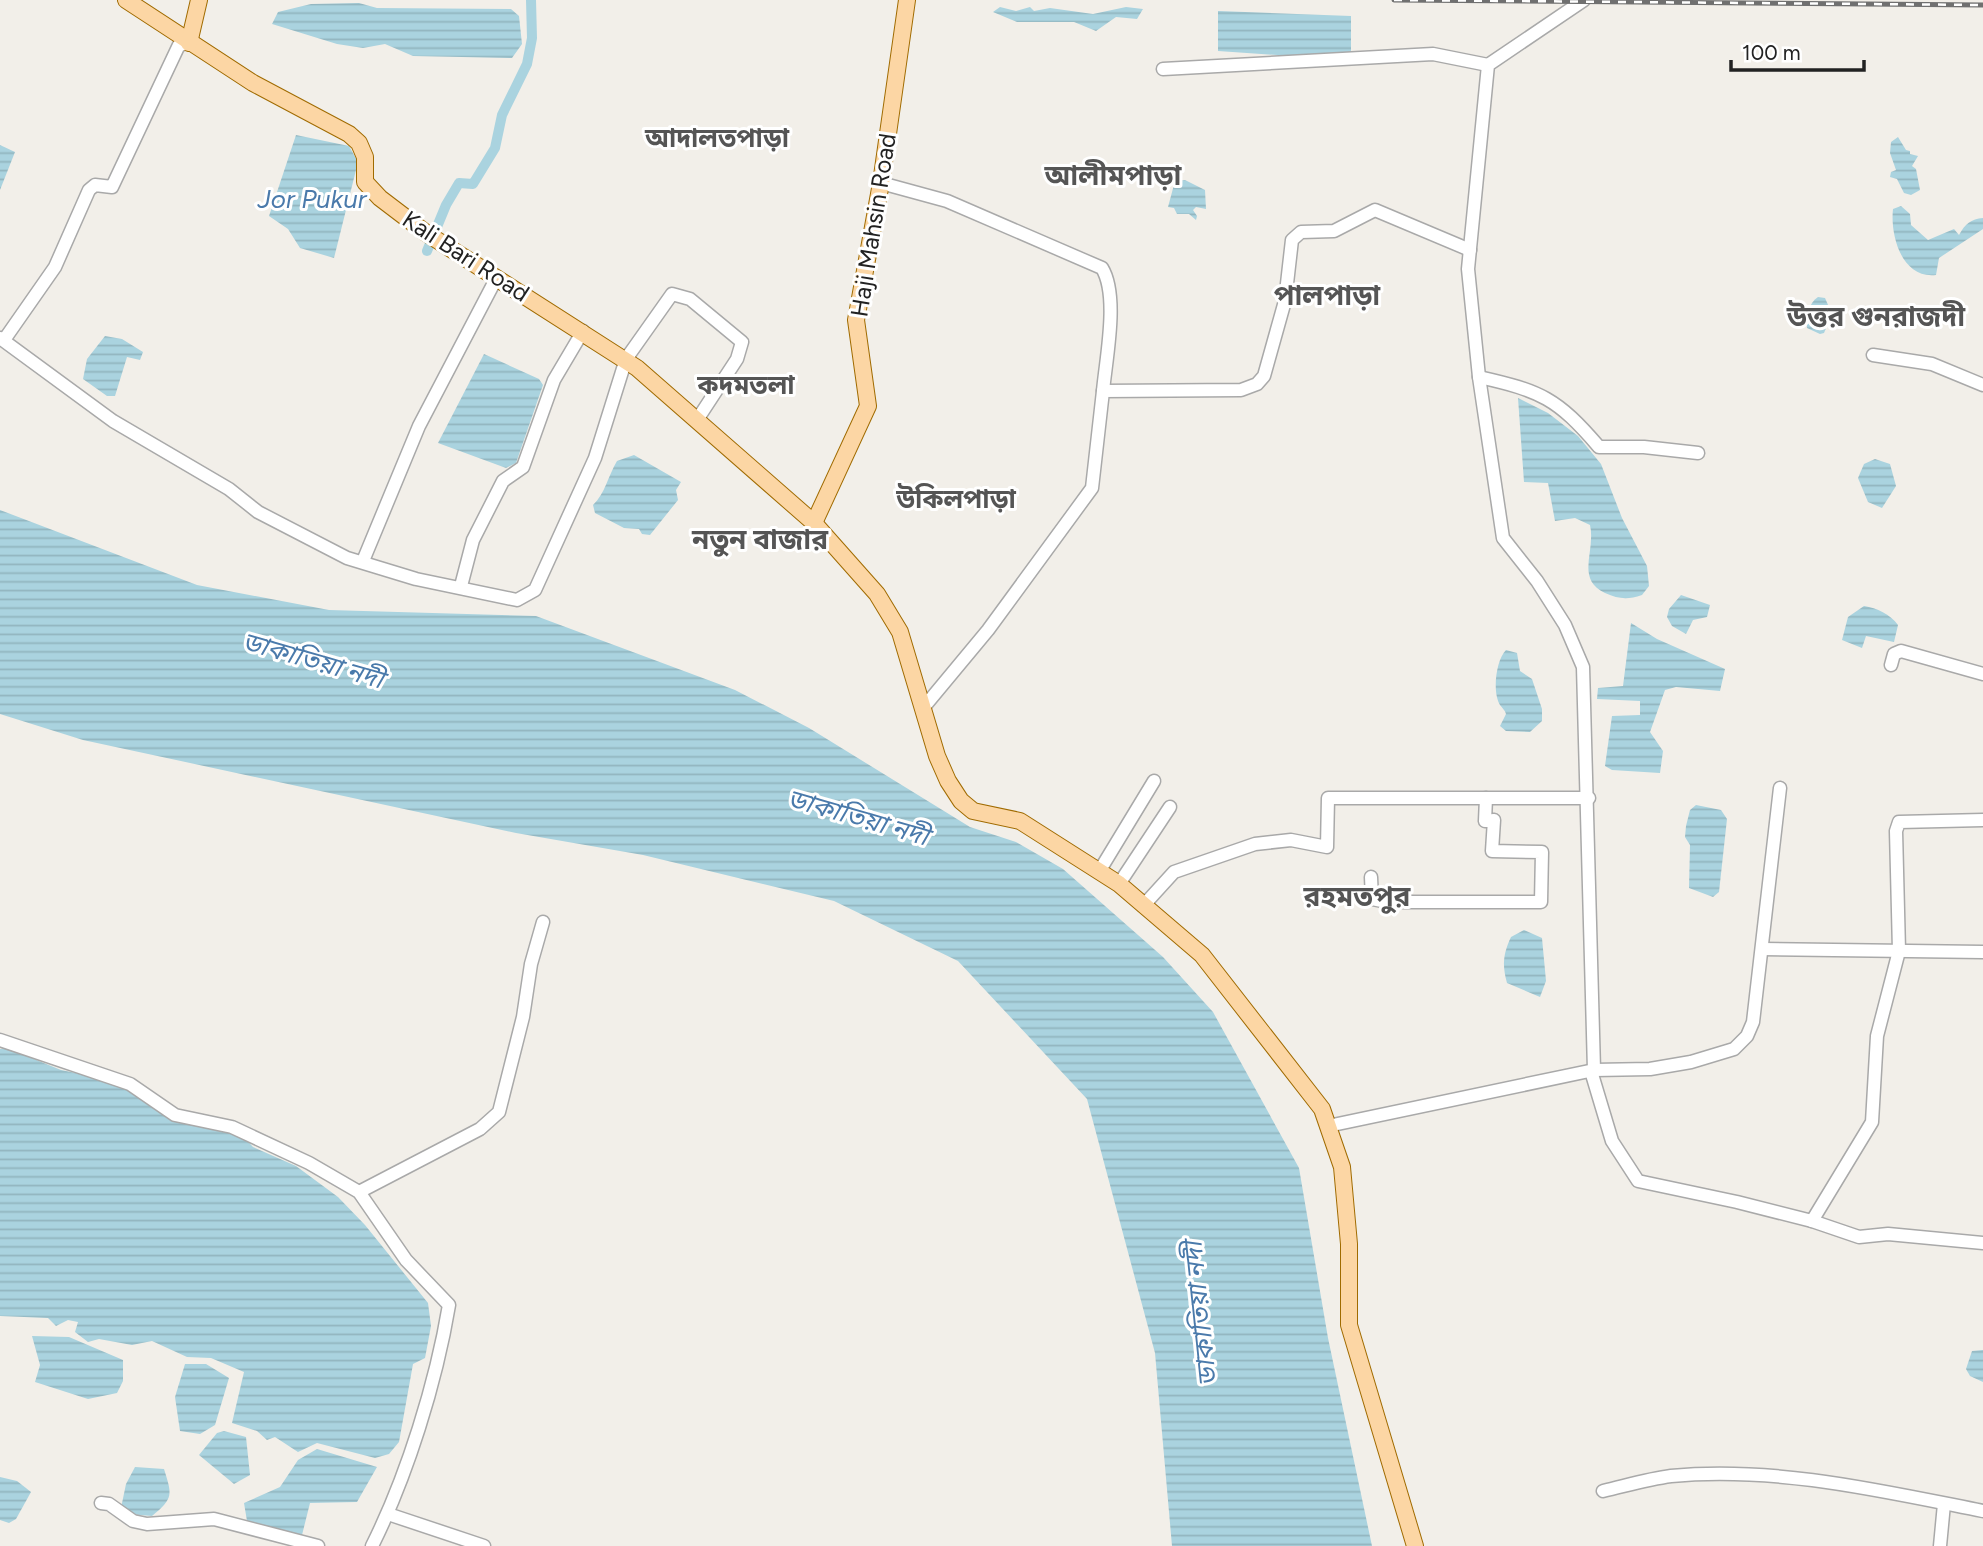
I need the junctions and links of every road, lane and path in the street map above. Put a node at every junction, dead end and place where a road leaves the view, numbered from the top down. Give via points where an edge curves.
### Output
1 (127, 0) edge
2 (200, 0) edge
3 (907, 0) edge
4 (1584, 0) edge
5 (188, 43) junction
6 (1488, 65) junction
7 (1163, 69) dead end
8 (881, 183) junction
9 (1470, 250) junction
10 (497, 278) junction
11 (583, 331) junction
12 (2, 339) edge
13 (1873, 355) dead end
14 (626, 359) junction
15 (1479, 377) junction
16 (1983, 385) edge
17 (1103, 391) junction
18 (697, 420) junction
19 (1698, 453) dead end
20 (814, 523) junction
21 (363, 561) junction
22 (461, 586) junction
23 (1891, 665) dead end
24 (1983, 674) edge
25 (924, 707) junction
26 (1154, 781) dead end
27 (1780, 788) dead end
28 (1589, 797) junction
29 (1486, 798) junction
30 (1170, 807) dead end
31 (1983, 820) edge
32 (1100, 870) junction
33 (1371, 877) dead end
34 (1119, 884) junction
35 (1143, 906) junction
36 (543, 922) dead end
37 (1762, 949) junction
38 (1899, 950) junction
39 (1983, 952) edge
40 (0, 1040) edge
41 (1592, 1071) junction
42 (1328, 1126) junction
43 (359, 1192) junction
44 (1812, 1221) junction
45 (1983, 1243) edge
46 (1603, 1491) dead end
47 (102, 1503) dead end
48 (1944, 1504) junction
49 (1983, 1511) edge
50 (388, 1514) junction
51 (318, 1546) edge
52 (372, 1546) edge
53 (484, 1546) edge
54 (1415, 1546) edge
55 (1940, 1546) edge

1 - 5 main road, Kali Bari Road
2 - 5 main road
3 - 8 main road, Haji Mahsin Road
4 - 6 street
5 - 10 main road, Kali Bari Road via 355,138 365,157 365,182 372,192
5 - 12 street via 179,46 112,187 95,185 89,190 55,267
6 - 7 street via 1433,54
6 - 9 street
8 - 17 street via 947,201 1102,268 1109,280 1110,302
8 - 20 main road, Haji Mahsin Road via 856,320 867,406
9 - 15 street
9 - 17 street via 1375,210 1334,232 1301,232 1292,240 1285,301 1268,364 1257,384 1241,390
10 - 11 main road, Kali Bari Road
10 - 21 street via 419,426
11 - 14 main road, Kali Bari Road
11 - 22 street via 554,380 523,467 503,481 473,540
12 - 21 street via 113,421 229,489 258,512 347,558
13 - 16 street via 1933,363
14 - 18 main road, Kali Bari Road
14 - 18 street via 672,294 690,299 739,336 742,351
14 - 22 street via 595,458 535,590 517,600
15 - 19 street via 1535,390 1561,405 1599,447
15 - 28 street via 1503,538 1565,625 1583,667
17 - 25 street via 1091,488 988,630
18 - 20 main road, Kali Bari Road
20 - 25 main road, Kali Bari Road via 890,614
21 - 22 street via 416,579
23 - 24 street via 1894,654 1901,651
25 - 32 main road, Kali Bari Road via 937,756 961,801 973,811 1020,821
26 - 32 street
27 - 37 street
28 - 29 street
28 - 41 street
29 - 33 street via 1485,821 1494,820 1492,851 1542,852 1541,902 1387,902 1371,899
29 - 35 street via 1328,798 1327,847 1291,841 1255,845 1174,872
30 - 34 street
31 - 38 street via 1899,822
32 - 34 main road, Kali Bari Road
34 - 35 main road, Kali Bari Road
35 - 42 main road, Kali Bari Road via 1202,955 1322,1109
36 - 43 street via 499,1112 480,1129
37 - 38 street
37 - 41 street via 1753,1023 1740,1045 1691,1062
38 - 39 street
38 - 44 street via 1877,1036 1872,1122
40 - 43 street via 130,1084 175,1115 232,1127
41 - 42 street
41 - 44 street via 1612,1141 1638,1181
42 - 54 main road, Kali Bari Road via 1342,1167 1349,1244 1349,1325
43 - 50 street via 406,1260 449,1305 437,1365
44 - 45 street via 1859,1237 1888,1234
46 - 48 street via 1670,1476 1744,1476 1870,1489
47 - 51 street via 147,1524 214,1519
48 - 49 street
48 - 55 street
50 - 52 street
50 - 53 street

